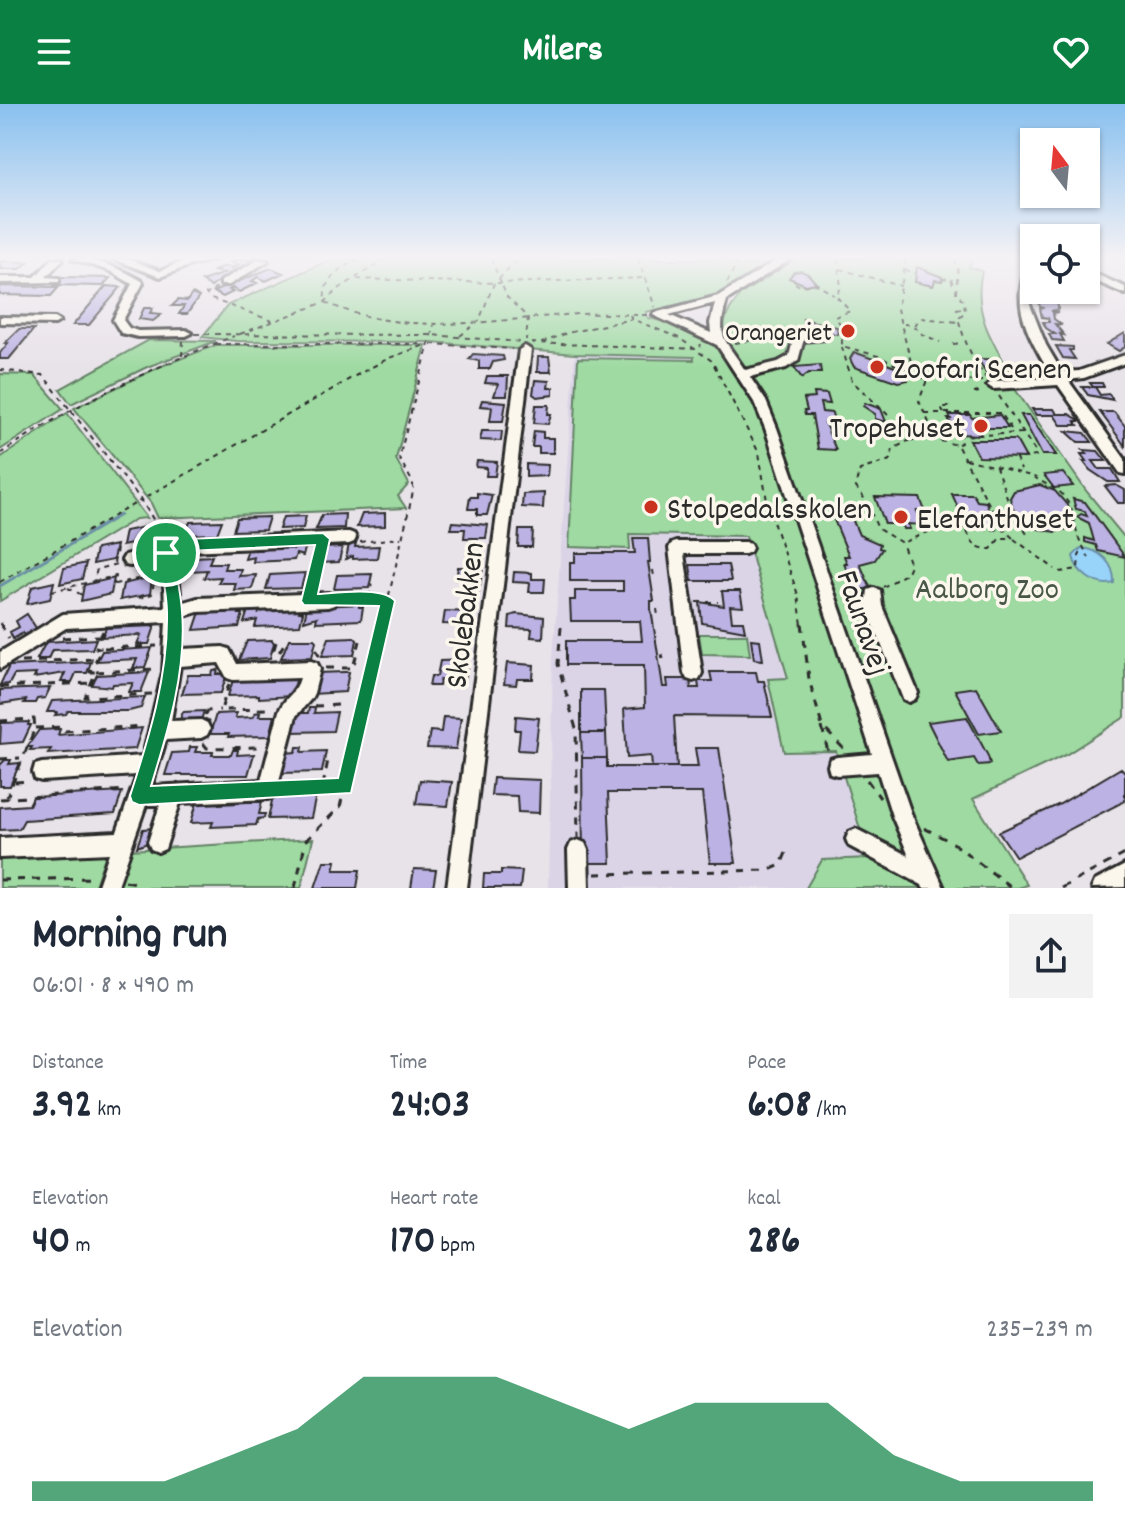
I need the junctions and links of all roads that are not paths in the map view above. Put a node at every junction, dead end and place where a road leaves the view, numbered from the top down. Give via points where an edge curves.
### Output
1 (131, 296) edge
2 (726, 296) edge
3 (722, 298) junction
4 (1025, 304) edge
5 (0, 320) edge
6 (55, 321) dead end
7 (192, 334) road end
8 (799, 335) road end
9 (721, 344) junction
10 (531, 345) road end
11 (1125, 359) edge
12 (744, 374) junction
13 (1062, 378) junction
14 (989, 386) road end
15 (1125, 469) edge
16 (352, 540) road end
17 (155, 541) junction
18 (745, 548) dead end
19 (134, 566) road end
20 (874, 595) road end
21 (328, 600) road end
22 (175, 612) junction
23 (10, 658) edge
24 (173, 658) junction
25 (693, 673) dead end
26 (909, 693) dead end
27 (153, 728) junction
28 (201, 729) road end
29 (883, 762) junction
30 (149, 765) junction
31 (846, 765) road end
32 (37, 776) road end
33 (173, 794) junction
34 (139, 796) junction
35 (856, 839) dead end
36 (122, 842) junction
37 (158, 842) dead end
38 (0, 848) edge
39 (578, 850) road end
40 (1125, 875) edge
41 (579, 881) edge
42 (931, 882) edge
43 (108, 883) edge
44 (457, 888) edge
45 (1102, 888) edge

1 - 7 street via 118,320 125,331
2 - 3 street
3 - 9 street via 715,323
3 - 9 street, Faunavej via 658,315
4 - 13 street via 1034,331
5 - 6 street
8 - 12 street via 794,358
9 - 12 street, Faunavej
10 - 44 street, Skolebakken
11 - 13 street
12 - 29 street, Faunavej via 771,428
13 - 14 street
13 - 15 street
16 - 17 street via 187,545
17 - 19 street
17 - 22 street
18 - 25 street via 676,548
20 - 26 street
21 - 22 street via 198,605
22 - 23 street via 63,621
22 - 24 street
24 - 27 street
24 - 33 street via 223,655 233,672 311,669 279,746 268,789
27 - 28 street
27 - 30 street
29 - 31 street
29 - 42 street, Faunavej
30 - 32 street
30 - 34 street
33 - 34 street
33 - 37 street
34 - 36 street
35 - 42 street
36 - 38 street
36 - 43 street
39 - 41 street
40 - 45 street

